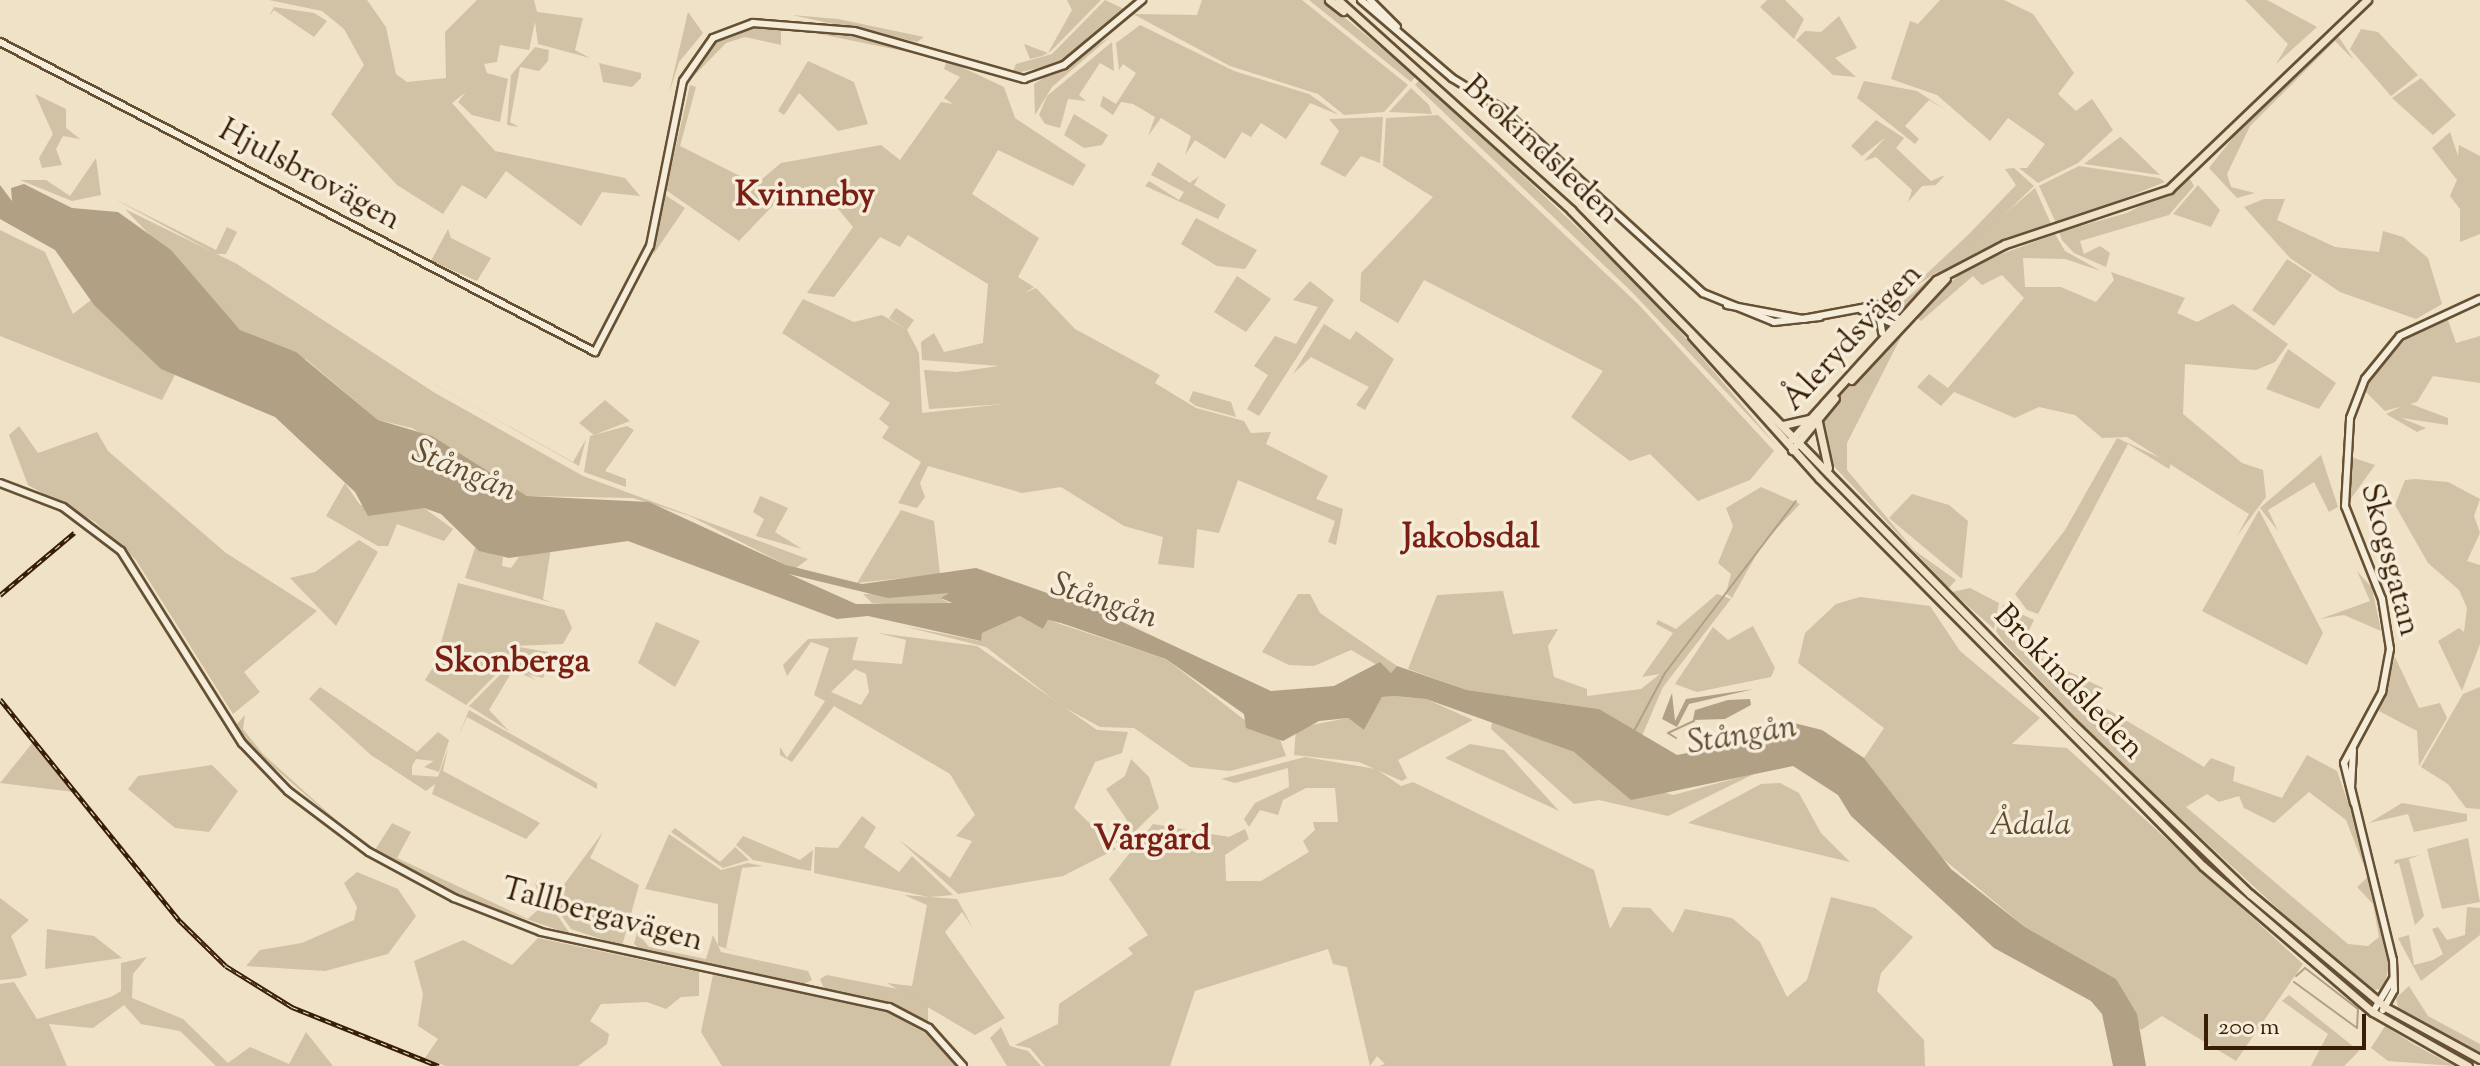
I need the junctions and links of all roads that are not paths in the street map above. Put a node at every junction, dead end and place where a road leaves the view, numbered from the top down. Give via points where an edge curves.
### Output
1 (1142, 0) edge
2 (1329, 0) edge
3 (1338, 0) edge
4 (1361, 0) edge
5 (1370, 0) edge
6 (2367, 0) edge
7 (1407, 39) junction
8 (0, 42) edge
9 (1386, 43) junction
10 (1658, 297) junction
11 (2480, 299) edge
12 (1850, 310) junction
13 (1877, 310) junction
14 (1898, 322) junction
15 (1882, 333) junction
16 (1814, 419) junction
17 (1783, 425) junction
18 (1797, 439) junction
19 (1789, 447) junction
20 (1830, 473) junction
21 (0, 483) edge
22 (2395, 976) junction
23 (2388, 987) junction
24 (2368, 994) junction
25 (2382, 1005) junction
26 (2376, 1014) junction
27 (2480, 1059) edge
28 (963, 1066) edge
29 (2468, 1066) edge

1 - 8 street, Hjulsbrovägen via 1064,65 1024,79 854,31 753,23 713,38 683,81 650,246 595,352
2 - 9 main road, Brokindsleden
3 - 9 main road, Brokindsleden
4 - 7 street
5 - 7 street
6 - 14 main road, Ålerydsvägen via 2169,189 2005,244 1957,268
7 - 12 street via 1501,108 1720,303 1820,317
9 - 10 main road, Brokindsleden
10 - 17 main road, Brokindsleden
10 - 19 main road, Brokindsleden
11 - 22 street, Skogsgatan via 2400,336 2365,379 2350,418 2346,510 2382,599 2390,649 2382,692 2353,750 2354,803
12 - 13 street
12 - 14 street via 1878,305
13 - 14 street
13 - 15 street
14 - 15 main road, Ålerydsvägen
14 - 16 main road, Ålerydsvägen
15 - 16 main road, Ålerydsvägen
16 - 17 main road
16 - 18 main road, Ålerydsvägen
16 - 20 main road
17 - 18 main road, Brokindsleden
18 - 19 main road, Ålerydsvägen
18 - 20 main road, Brokindsleden
19 - 26 main road, Brokindsleden via 2129,795
20 - 24 main road, Brokindsleden via 2117,768
21 - 28 street, Tallbergavägen via 63,507 116,545 151,589 242,743 288,791 369,852 454,898 541,932 889,1007 929,1028
22 - 23 street
22 - 25 street
23 - 24 street
23 - 25 street
24 - 25 main road, Brokindsleden
25 - 26 street
25 - 27 main road, Brokindsleden
26 - 29 main road, Brokindsleden

